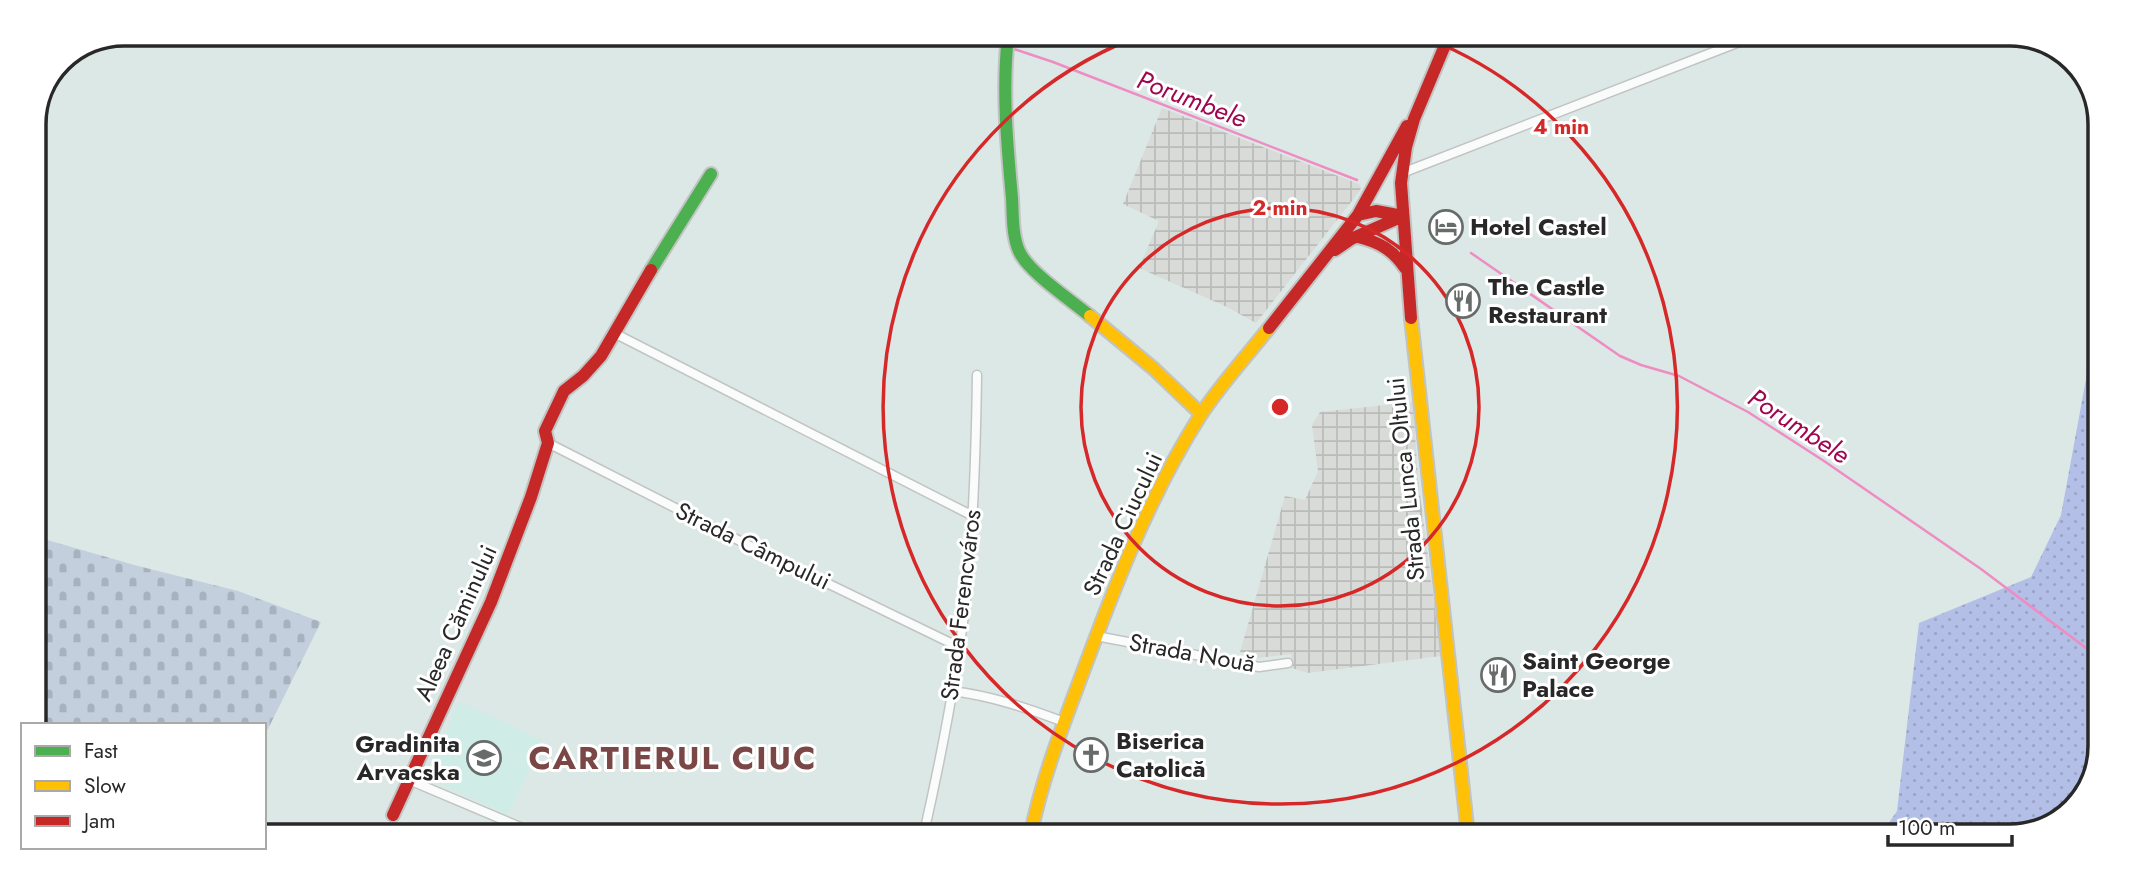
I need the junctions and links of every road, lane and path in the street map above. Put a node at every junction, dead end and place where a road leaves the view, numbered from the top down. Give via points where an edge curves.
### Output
1 (1007, 46) edge
2 (1445, 46) edge
3 (1729, 46) edge
4 (1414, 119) junction
5 (1402, 173) junction
6 (711, 174) dead end
7 (1358, 215) junction
8 (1403, 216) junction
9 (1358, 237) junction
10 (1317, 265) junction
11 (1407, 271) junction
12 (614, 333) junction
13 (977, 375) dead end
14 (1201, 414) junction
15 (548, 443) junction
16 (973, 516) junction
17 (1096, 636) junction
18 (959, 647) junction
19 (1288, 663) dead end
20 (952, 691) junction
21 (1064, 722) junction
22 (409, 780) junction
23 (393, 815) dead end
24 (513, 824) edge
25 (926, 824) edge
26 (1033, 824) edge
27 (1467, 824) edge

1 - 14 main road via 1006,99 1019,252 1035,271
2 - 4 main road
3 - 5 street
4 - 5 main road, Strada Lunca Oltului
4 - 7 main road via 1404,129
5 - 8 main road, Strada Lunca Oltului
6 - 12 main road, Aleea Căminului
7 - 8 main road via 1376,211
7 - 10 main road
8 - 9 main road
8 - 11 main road, Strada Lunca Oltului
9 - 10 main road
9 - 11 main road via 1391,250
10 - 14 main road, Strada Ciucului
11 - 27 main road, Strada Lunca Oltului
12 - 15 main road, Aleea Căminului via 601,356 564,391 545,431
12 - 16 street
13 - 16 street, Strada Ferencváros
14 - 17 main road, Strada Ciucului via 1161,485
15 - 18 street, Strada Câmpului
15 - 22 main road, Aleea Căminului via 491,602
16 - 18 street, Strada Ferencváros
17 - 19 street, Strada Nouă via 1259,667
17 - 21 main road, Strada Ciucului
18 - 20 street, Strada Ferencváros
20 - 21 street via 994,697
20 - 25 street, Strada Ferencváros
21 - 26 main road, Strada Ciucului
22 - 23 main road, Aleea Căminului
22 - 24 street

